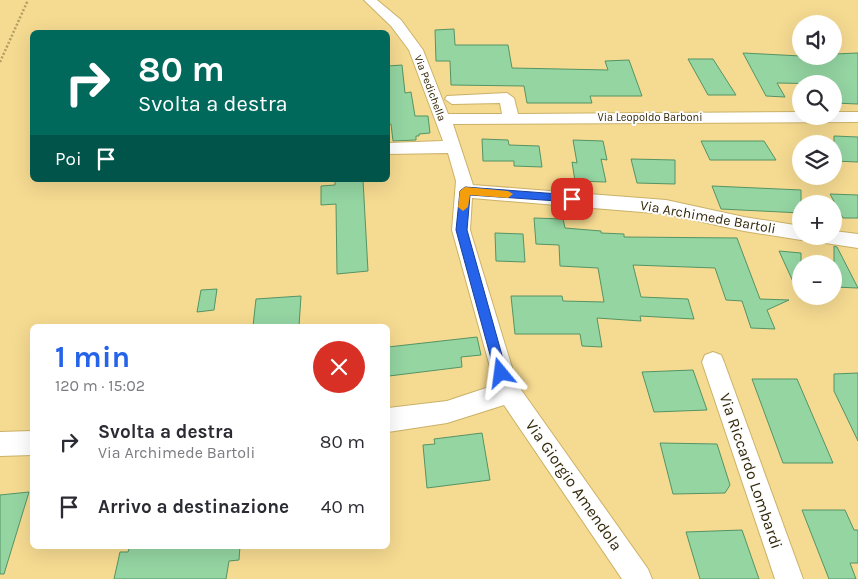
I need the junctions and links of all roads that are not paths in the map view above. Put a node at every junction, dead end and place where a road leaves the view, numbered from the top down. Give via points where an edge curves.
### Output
1 (370, 0) edge
2 (452, 99) dead end
3 (858, 117) edge
4 (512, 118) junction
5 (442, 119) junction
6 (453, 146) junction
7 (390, 149) edge
8 (465, 191) junction
9 (792, 232) edge
10 (842, 239) edge
11 (858, 241) edge
12 (713, 362) dead end
13 (509, 392) junction
14 (390, 420) edge
15 (30, 443) edge
16 (0, 444) edge
17 (638, 579) edge
18 (789, 579) edge

1 - 5 street, Via Pedichella via 396,23 416,50
2 - 4 street via 507,98
3 - 4 street, Via Leopoldo Barboni
4 - 5 street, Via Leopoldo Barboni
5 - 6 street, Via Pedichella
6 - 7 street
6 - 8 street, Via Pedichella
8 - 9 street, Via Archimede Bartoli via 666,207
8 - 13 street, Via Giorgio Amendola via 462,230
10 - 11 street
12 - 18 street, Via Riccardo Lombardi
13 - 14 street via 446,412
13 - 17 street, Via Giorgio Amendola
15 - 16 street

